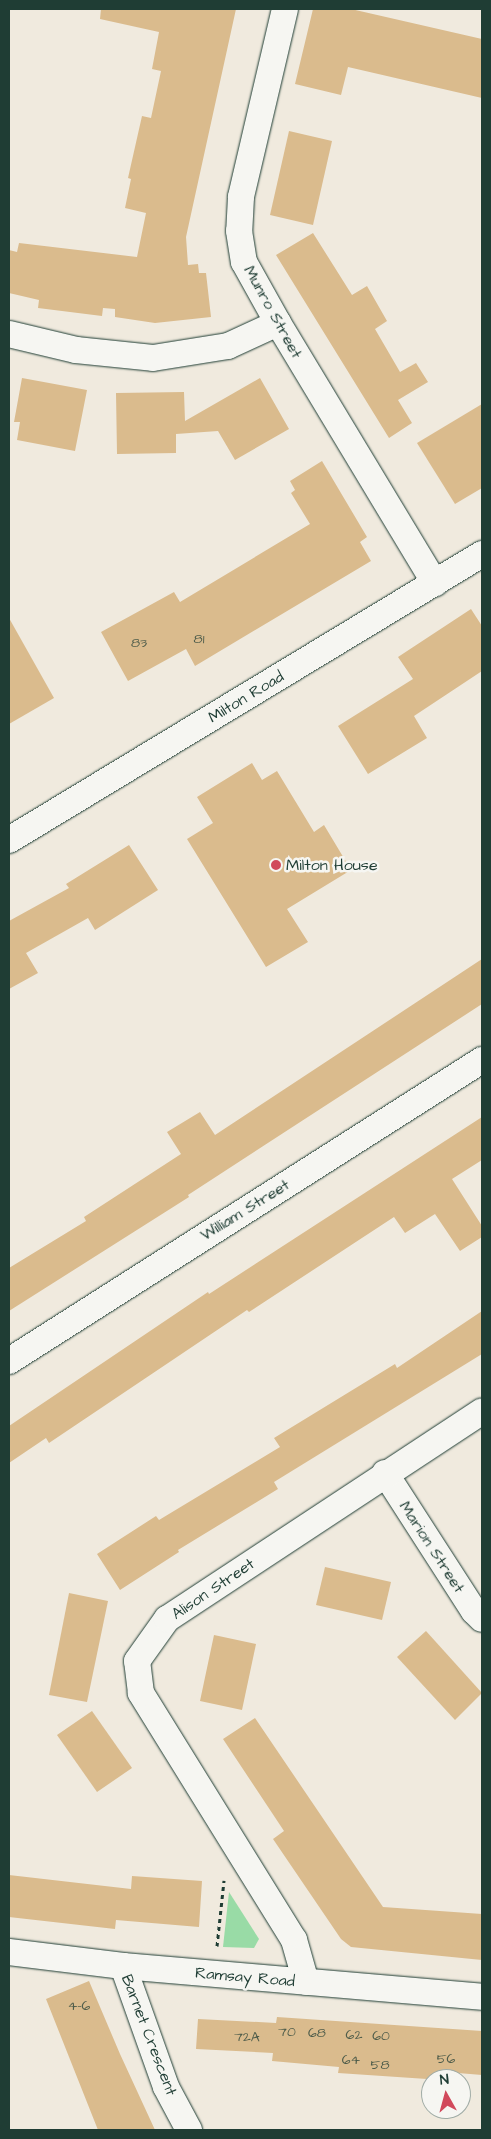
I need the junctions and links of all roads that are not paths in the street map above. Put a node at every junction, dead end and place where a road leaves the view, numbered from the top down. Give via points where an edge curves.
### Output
1 (285, 9) edge
2 (278, 323) junction
3 (9, 334) edge
4 (482, 554) edge
5 (435, 583) junction
6 (9, 840) edge
7 (482, 1060) edge
8 (9, 1360) edge
9 (482, 1411) edge
10 (385, 1473) junction
11 (482, 1618) edge
12 (9, 1952) edge
13 (123, 1966) junction
14 (306, 1982) junction
15 (482, 1997) edge
16 (189, 2130) edge

1 - 2 street, Munro Street via 241,198 239,231 244,262
2 - 3 street via 228,346 153,358 76,350
2 - 5 street, Munro Street
4 - 5 street, Milton Road
5 - 6 street, Milton Road
7 - 8 street, William Street
9 - 10 street, Alison Street
10 - 11 street, Marion Street via 474,1611
10 - 14 street, Alison Street via 167,1619 137,1661 141,1693 294,1940
12 - 13 street, Ramsay Road
13 - 14 street, Ramsay Road
13 - 16 street, Barnet Crescent via 166,2087
14 - 15 street, Ramsay Road

